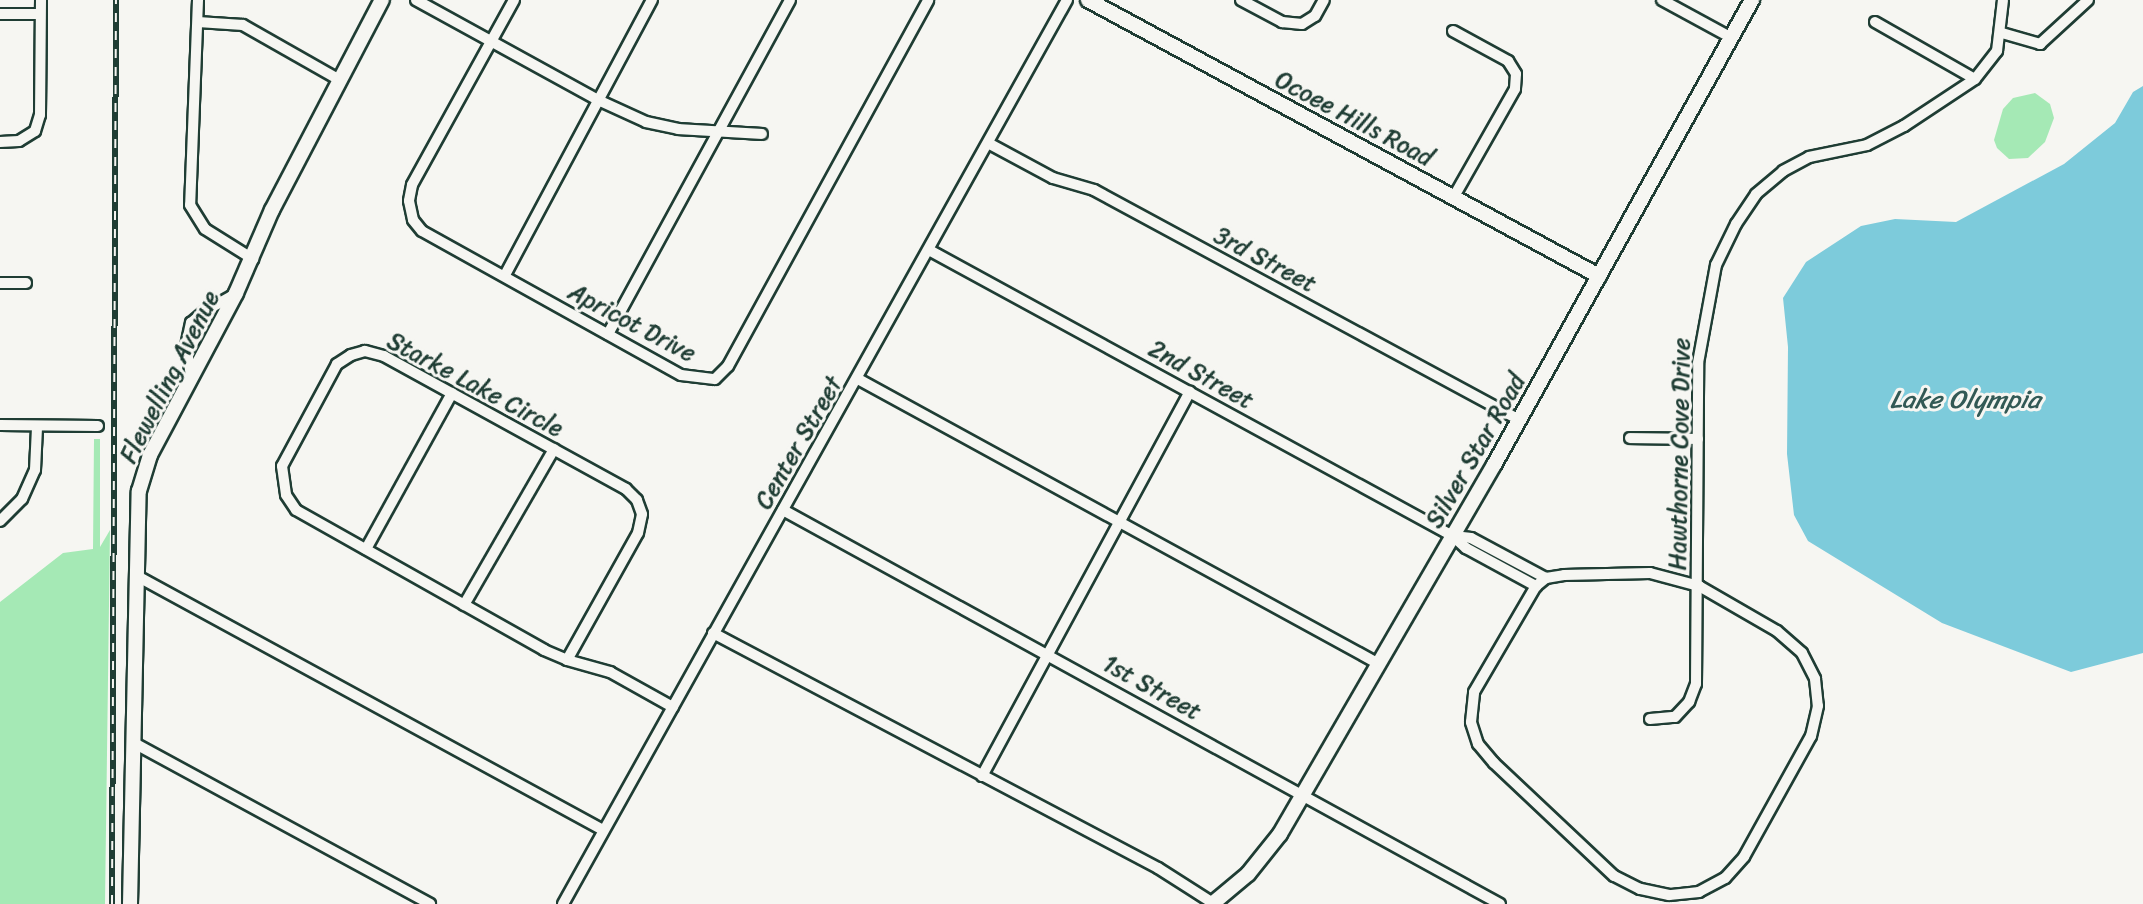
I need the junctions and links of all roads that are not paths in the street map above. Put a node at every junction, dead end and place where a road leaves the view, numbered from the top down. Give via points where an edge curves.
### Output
1 (41, 0) edge
2 (198, 0) edge
3 (382, 0) edge
4 (416, 0) edge
5 (514, 0) edge
6 (652, 0) edge
7 (790, 0) edge
8 (928, 0) edge
9 (1067, 0) edge
10 (1088, 0) edge
11 (1241, 0) edge
12 (1324, 0) edge
13 (1662, 0) edge
14 (1752, 0) edge
15 (2003, 0) edge
16 (2088, 0) edge
17 (0, 14) edge
18 (40, 14) junction
19 (198, 22) junction
20 (1875, 22) dead end
21 (1453, 31) dead end
22 (2002, 33) junction
23 (1732, 38) junction
24 (491, 41) junction
25 (1975, 79) junction
26 (340, 80) junction
27 (598, 100) junction
28 (718, 133) junction
29 (762, 134) dead end
30 (0, 142) edge
31 (988, 143) junction
32 (1453, 198) junction
33 (929, 250) junction
34 (253, 259) junction
35 (505, 275) junction
36 (1599, 276) junction
37 (0, 283) edge
38 (26, 283) dead end
39 (236, 293) junction
40 (608, 334) junction
41 (192, 378) junction
42 (858, 379) junction
43 (1190, 392) junction
44 (452, 393) junction
45 (1519, 420) junction
46 (0, 425) edge
47 (98, 426) dead end
48 (37, 427) junction
49 (1630, 438) dead end
50 (1698, 439) junction
51 (554, 449) junction
52 (783, 510) junction
53 (0, 521) edge
54 (1120, 522) junction
55 (1453, 536) junction
56 (366, 549) junction
57 (137, 576) junction
58 (1546, 578) junction
59 (1536, 586) junction
60 (1699, 586) junction
61 (464, 605) junction
62 (713, 633) junction
63 (1050, 655) junction
64 (567, 660) junction
65 (1379, 664) junction
66 (673, 707) junction
67 (1650, 719) dead end
68 (134, 743) junction
69 (982, 776) junction
70 (1303, 794) junction
71 (603, 830) junction
72 (130, 904) edge
73 (430, 904) edge
74 (563, 904) edge
75 (1213, 904) edge
76 (1500, 904) edge

1 - 18 street
2 - 19 street
3 - 26 street, Flewelling Avenue
4 - 24 street
5 - 24 street, Apricot Drive
6 - 27 street
7 - 28 street
8 - 40 street, Apricot Drive via 728,366 715,379 694,379
9 - 31 street, Center Street
10 - 32 street, Ocoee Hills Road
11 - 12 street via 1282,22 1302,24 1315,16
13 - 23 street
14 - 23 street, Silver Star Road
15 - 22 street, Hawthorne Cove Drive
16 - 22 street via 2040,44
17 - 18 street
18 - 30 street via 40,115 35,131 19,141
19 - 26 street via 243,25
19 - 34 street via 190,205 205,229
20 - 25 street
21 - 32 street via 1508,61 1516,74 1515,89
22 - 25 street, Hawthorne Cove Drive via 1997,51
23 - 36 street, Silver Star Road
24 - 27 street
24 - 35 street, Apricot Drive via 412,185 409,201 422,231
25 - 50 street, Hawthorne Cove Drive via 1904,126 1867,145 1809,157 1756,194 1716,265 1698,363
26 - 34 street, Flewelling Avenue via 272,210
27 - 28 street via 646,122
27 - 35 street
28 - 29 street
28 - 40 street
31 - 33 street, Center Street
31 - 45 street, 3rd Street via 1053,178 1094,190
32 - 36 street, Ocoee Hills Road
33 - 42 street, Center Street
33 - 43 street, 2nd Street
34 - 39 street, Flewelling Avenue
35 - 40 street, Apricot Drive
36 - 45 street, Silver Star Road
37 - 38 street
39 - 41 street, Flewelling Avenue
39 - 41 street via 191,323 186,346
41 - 57 street, Flewelling Avenue via 150,455 139,491
42 - 52 street, Center Street
42 - 54 street
43 - 54 street
43 - 55 street, 2nd Street
44 - 51 street, Starke Lake Circle
44 - 56 street
44 - 56 street, Starke Lake Circle via 365,351 337,364 282,466 281,479 296,510
45 - 55 street, Silver Star Road
46 - 48 street
47 - 48 street
48 - 53 street via 35,470 22,499
49 - 50 street
50 - 60 street, Hawthorne Cove Drive
51 - 61 street
51 - 64 street, Starke Lake Circle via 626,489 642,514 638,533
52 - 62 street, Center Street
52 - 63 street, 1st Street
54 - 63 street
54 - 65 street
55 - 58 street via 1471,538
55 - 59 street
55 - 65 street, Silver Star Road
56 - 61 street, Starke Lake Circle
57 - 68 street, Flewelling Avenue
57 - 71 street
58 - 59 street
58 - 60 street via 1650,573
59 - 60 street via 1474,692 1471,722 1478,744 1614,876 1669,895 1699,892 1725,878 1744,857 1811,736 1818,706 1815,679 1802,653 1777,631
60 - 67 street, Hawthorne Cove Drive via 1696,684 1675,717
61 - 64 street, Starke Lake Circle
62 - 66 street, Center Street
62 - 69 street
63 - 69 street
63 - 70 street, 1st Street
64 - 66 street, Starke Lake Circle via 610,672
65 - 70 street, Silver Star Road
66 - 71 street, Center Street
68 - 72 street, Flewelling Avenue
68 - 73 street
69 - 75 street via 1158,868
70 - 75 street, Silver Star Road via 1265,856
70 - 76 street, 1st Street
71 - 74 street, Center Street

